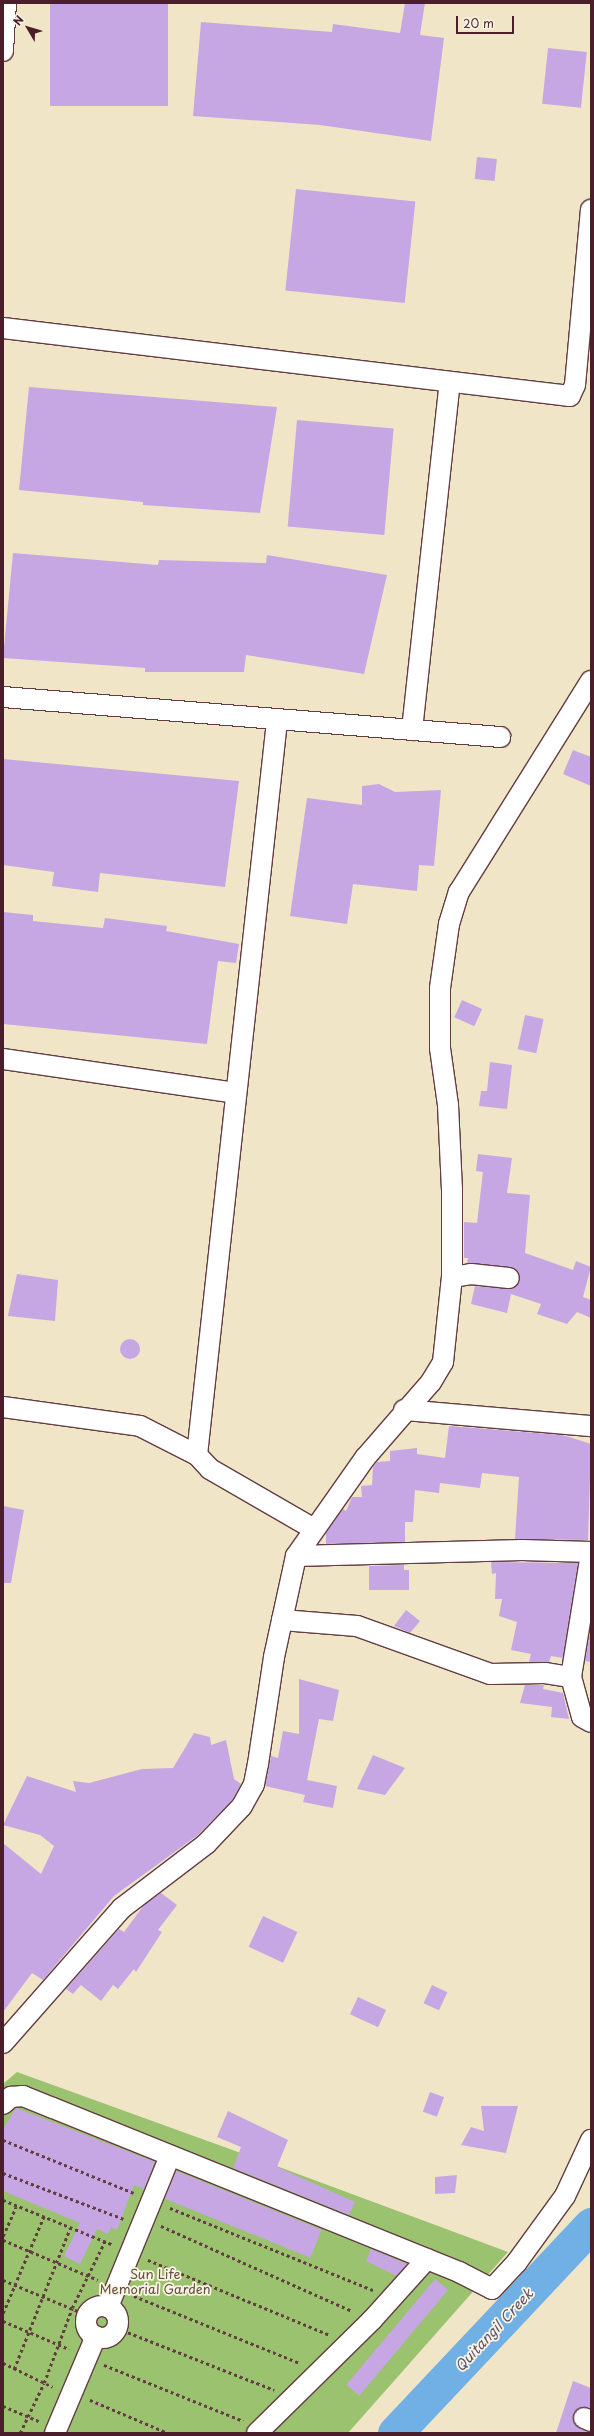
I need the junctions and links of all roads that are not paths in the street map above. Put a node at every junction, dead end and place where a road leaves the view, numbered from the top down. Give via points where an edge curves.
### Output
1 (6, 3) edge
2 (3, 51) edge
3 (591, 210) edge
4 (3, 328) edge
5 (450, 383) junction
6 (591, 682) edge
7 (3, 697) edge
8 (277, 721) junction
9 (412, 730) junction
10 (500, 737) dead end
11 (3, 1059) edge
12 (236, 1093) junction
13 (452, 1277) junction
14 (509, 1278) dead end
15 (3, 1407) edge
16 (404, 1410) junction
17 (591, 1426) edge
18 (197, 1455) junction
19 (314, 1529) junction
20 (591, 1553) edge
21 (296, 1556) junction
22 (282, 1620) junction
23 (571, 1677) junction
24 (591, 1722) edge
25 (3, 2043) edge
26 (3, 2104) edge
27 (591, 2140) edge
28 (170, 2156) junction
29 (427, 2259) junction
30 (112, 2298) junction
31 (96, 2336) junction
32 (56, 2431) edge
33 (259, 2431) edge

1 - 2 street
3 - 5 street via 575,385 570,396
4 - 5 street
5 - 9 street
6 - 13 street via 459,892 449,924 440,988 440,1048 448,1105
7 - 8 street
8 - 9 street
8 - 12 street
9 - 10 street
11 - 12 street
12 - 18 street
13 - 14 street via 471,1274
13 - 16 street via 443,1362 431,1382
15 - 18 street via 140,1426
16 - 17 street
16 - 19 street
18 - 19 street via 210,1469
19 - 21 street
20 - 21 street via 522,1550
20 - 23 street
21 - 22 street
22 - 23 street via 357,1626 490,1674 545,1673
22 - 25 street via 254,1784 242,1806 206,1844 122,1908
23 - 24 street via 582,1717
26 - 28 street via 12,2097 23,2096
27 - 29 street via 565,2196 517,2262 492,2289
28 - 29 street
28 - 30 street via 138,2205 130,2252
29 - 33 street via 349,2344
30 - 31 street via 117,2315 117,2328 108,2336
30 - 31 street via 80,2312 87,2328
31 - 32 street

